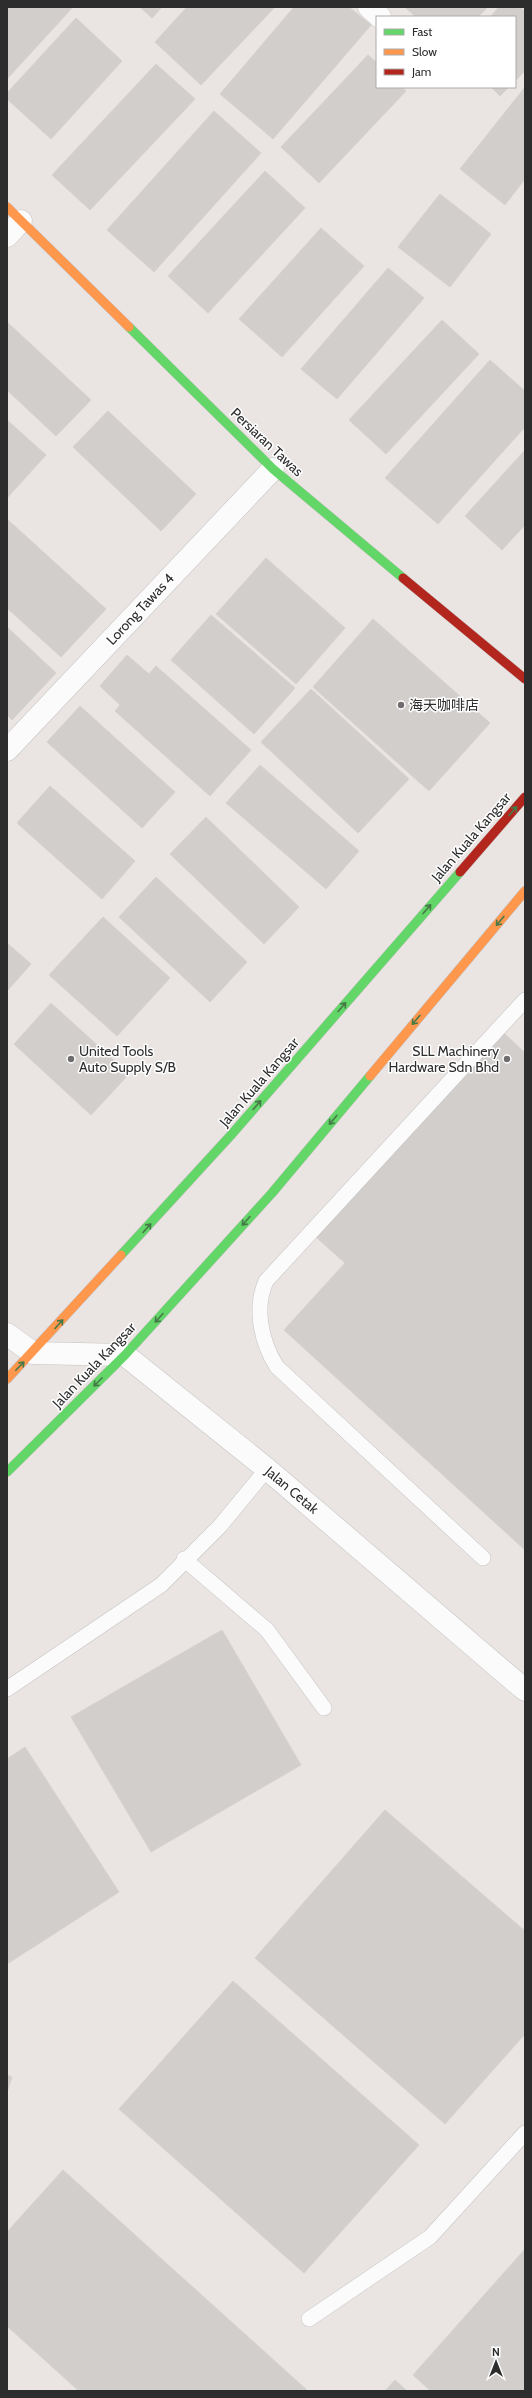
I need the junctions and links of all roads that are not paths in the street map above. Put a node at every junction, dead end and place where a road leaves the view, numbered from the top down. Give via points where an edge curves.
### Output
1 (369, 7) edge
2 (379, 16) edge
3 (12, 221) edge
4 (273, 469) junction
5 (525, 679) edge
6 (7, 750) edge
7 (525, 797) edge
8 (523, 898) edge
9 (525, 1000) edge
10 (7, 1334) edge
11 (33, 1353) junction
12 (125, 1355) junction
13 (7, 1379) edge
14 (267, 1469) junction
15 (7, 1472) edge
16 (483, 1558) dead end
17 (184, 1559) junction
18 (7, 1690) edge
19 (525, 1690) edge
20 (324, 1708) dead end
21 (525, 2133) edge
22 (309, 2320) dead end

1 - 2 street
3 - 4 main road, Persiaran Tawas
4 - 5 main road, Persiaran Tawas
4 - 6 street, Lorong Tawas 4
11 -> 7 main road, Jalan Kuala Kangsar via 231,1135
8 -> 12 main road, Jalan Kuala Kangsar via 272,1192
9 - 16 lane via 266,1281 262,1289 260,1306 265,1342 269,1355 277,1367
10 - 11 street
11 - 12 street
13 -> 11 main road, Jalan Kuala Kangsar
12 - 14 street, Jalan Cetak
12 -> 15 main road, Jalan Kuala Kangsar
14 - 17 lane via 220,1526
14 - 19 street, Jalan Cetak
17 - 18 lane via 161,1585
17 - 20 lane via 267,1630
21 - 22 lane via 430,2237

